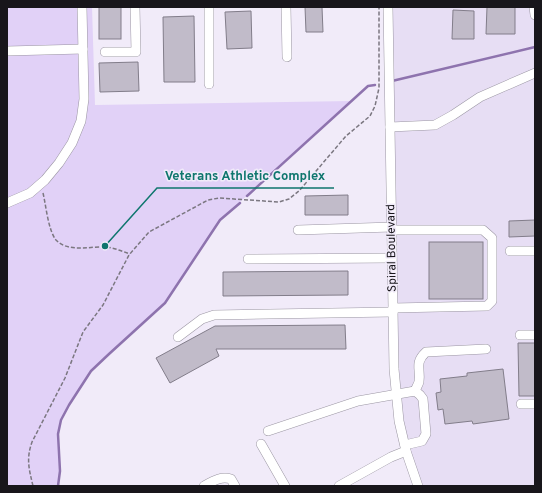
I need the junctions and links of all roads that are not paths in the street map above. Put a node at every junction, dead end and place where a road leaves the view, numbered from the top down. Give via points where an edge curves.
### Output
1 (82, 7) edge
2 (135, 7) edge
3 (209, 7) edge
4 (286, 7) edge
5 (388, 7) edge
6 (534, 7) edge
7 (535, 15) edge
8 (83, 49) junction
9 (7, 51) edge
10 (105, 52) dead end
11 (287, 57) dead end
12 (535, 73) edge
13 (209, 84) dead end
14 (390, 127) junction
15 (7, 203) edge
16 (392, 229) junction
17 (298, 230) dead end
18 (510, 251) dead end
19 (535, 251) edge
20 (392, 258) junction
21 (248, 259) dead end
22 (393, 310) junction
23 (535, 334) edge
24 (520, 335) dead end
25 (178, 337) dead end
26 (486, 349) dead end
27 (415, 391) junction
28 (397, 395) junction
29 (521, 404) dead end
30 (535, 404) edge
31 (268, 431) dead end
32 (261, 444) dead end
33 (406, 448) junction
34 (204, 486) edge
35 (235, 486) edge
36 (285, 486) edge
37 (339, 486) edge
38 (418, 486) edge

1 - 8 street
2 - 10 street via 136,52
3 - 13 street
4 - 11 street
5 - 14 street, Spiral Boulevard
6 - 7 street
8 - 9 street
8 - 15 street via 84,99 81,121 72,143 59,163 40,184 30,193
12 - 14 street via 480,97 435,125
14 - 16 street, Spiral Boulevard
16 - 17 street
16 - 20 street, Spiral Boulevard
16 - 22 street via 483,230 492,238 492,301 487,306
18 - 19 street
20 - 21 street
20 - 22 street, Spiral Boulevard
22 - 25 street via 214,315 202,319
22 - 28 street, Spiral Boulevard
23 - 24 street
26 - 27 street via 426,352 418,363 419,382
27 - 28 street
27 - 33 street via 423,399 426,434 422,441
28 - 31 street via 358,401
28 - 33 street, Spiral Boulevard via 399,420
29 - 30 street
32 - 36 street
33 - 37 street
33 - 38 street, Spiral Boulevard
34 - 35 street via 218,478 231,479

